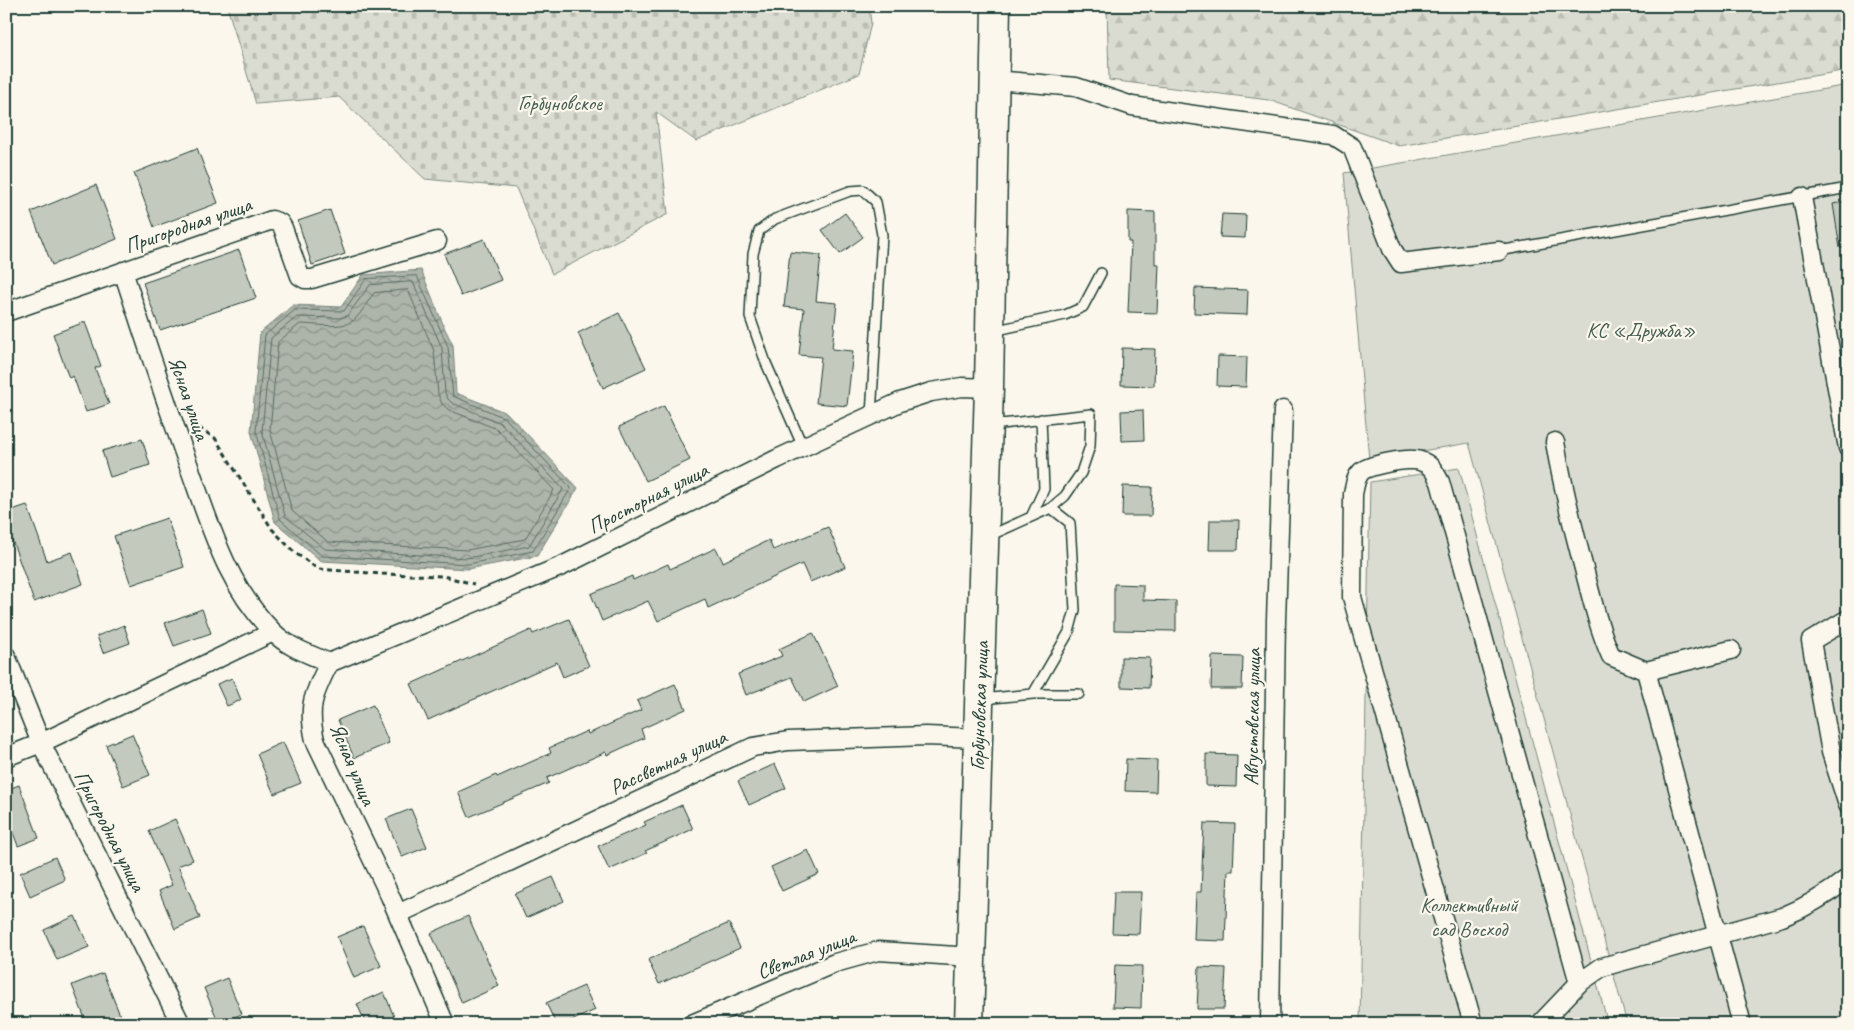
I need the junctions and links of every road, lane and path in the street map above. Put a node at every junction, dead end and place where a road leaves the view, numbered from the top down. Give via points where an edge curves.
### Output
1 (986, 6) edge
2 (996, 6) edge
3 (995, 67) junction
4 (1848, 188) edge
5 (1802, 197) junction
6 (438, 241) dead end
7 (1498, 251) joint
8 (123, 272) junction
9 (1101, 273) dead end
10 (6, 312) edge
11 (990, 332) junction
12 (989, 388) junction
13 (167, 408) junction
14 (1283, 410) dead end
15 (872, 415) junction
16 (1041, 419) junction
17 (988, 425) junction
18 (1555, 442) dead end
19 (802, 447) junction
20 (1848, 448) edge
21 (1051, 508) junction
22 (1032, 515) junction
23 (985, 538) junction
24 (502, 591) junction
25 (1848, 619) edge
26 (273, 632) junction
27 (1731, 650) dead end
28 (6, 656) edge
29 (329, 663) junction
30 (1646, 671) junction
31 (1033, 694) junction
32 (1079, 694) dead end
33 (980, 699) junction
34 (978, 738) junction
35 (41, 743) junction
36 (6, 757) edge
37 (1848, 805) edge
38 (1848, 878) edge
39 (398, 914) junction
40 (1717, 934) junction
41 (972, 957) junction
42 (1579, 983) junction
43 (181, 1024) edge
44 (445, 1024) edge
45 (692, 1024) edge
46 (969, 1024) edge
47 (1270, 1024) edge
48 (1473, 1024) edge
49 (1540, 1024) edge
50 (1742, 1024) edge

1 - 3 main road
2 - 3 main road
3 - 7 street via 1076,87 1132,106 1333,135 1352,147 1392,249 1401,263
3 - 11 main road, Горбуновская улица
4 - 5 lane
5 - 7 lane
5 - 20 street
6 - 8 street, Пригородная улица via 305,279 300,276 283,228 272,220
8 - 10 street, Пригородная улица
8 - 13 street, Ясная улица
9 - 11 lane via 1083,307 1065,315
11 - 12 main road, Горбуновская улица
12 - 15 street, Просторная улица via 962,387 931,392
12 - 17 main road, Горбуновская улица
13 - 24 path via 215,438 272,529 294,552 318,569 443,576
13 - 26 street, Ясная улица via 223,560 247,600
14 - 47 street, Августовская улица via 1276,620
15 - 19 street, Просторная улица
15 - 19 lane via 882,235 876,202 863,190 850,191 775,219 759,231 752,254 750,316
16 - 17 lane
16 - 21 lane via 1091,414 1090,446 1081,474 1065,496
16 - 22 lane via 1044,489
17 - 23 main road, Горбуновская улица
18 - 30 street via 1563,488 1603,637 1611,656
19 - 24 street, Просторная улица via 562,566
21 - 22 lane
21 - 31 lane via 1070,523 1075,610 1069,632
22 - 23 lane
23 - 33 main road, Горбуновская улица
24 - 29 street, Просторная улица
25 - 37 street via 1811,641 1831,752
26 - 29 street, Ясная улица via 287,644
26 - 35 street
27 - 30 street
28 - 35 street, Пригородная улица
29 - 39 street, Ясная улица via 310,713 315,740
30 - 40 street
31 - 32 lane
31 - 33 lane
33 - 34 main road, Горбуновская улица
34 - 39 street, Рассветная улица via 926,736 796,740 753,747
34 - 41 main road, Горбуновская улица
35 - 36 street
35 - 43 street, Пригородная улица
38 - 40 street via 1804,908
39 - 44 street, Ясная улица
40 - 42 street via 1602,967
40 - 50 street
41 - 45 street, Светлая улица via 886,951 856,956
41 - 46 main road, Горбуновская улица
42 - 48 street via 1440,482 1432,467 1419,460 1400,460 1362,470 1356,478 1353,494 1352,597
42 - 49 street

